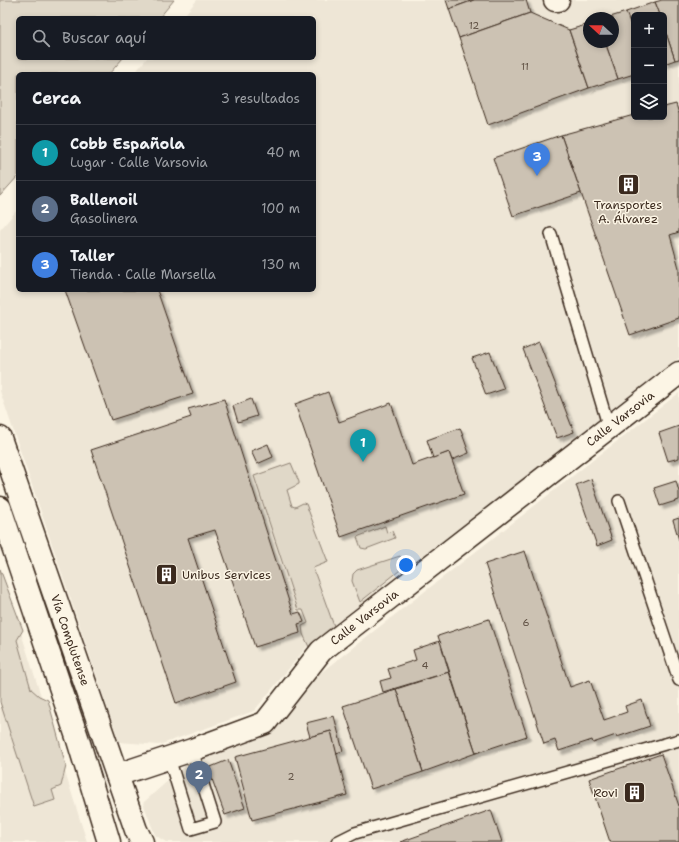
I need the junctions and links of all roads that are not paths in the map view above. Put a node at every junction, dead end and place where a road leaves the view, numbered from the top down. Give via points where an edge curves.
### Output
1 (554, 0) edge
2 (558, 0) edge
3 (551, 234) dead end
4 (679, 373) edge
5 (609, 428) junction
6 (0, 438) edge
7 (619, 501) dead end
8 (0, 508) edge
9 (679, 680) edge
10 (679, 740) edge
11 (192, 750) junction
12 (169, 758) junction
13 (117, 775) junction
14 (109, 842) edge
15 (142, 842) edge
16 (337, 842) edge

1 - 2 main road
3 - 5 lane
4 - 5 main road, Calle Varsovia
5 - 11 main road, Calle Varsovia via 321,651 265,723
6 - 13 main road, Vía Complutense
7 - 9 lane
8 - 14 main road, Vía Complutense via 78,740
10 - 16 lane via 355,833
11 - 12 main road, Calle Varsovia
11 - 12 lane via 215,822 192,829
12 - 13 main road, Calle Varsovia
13 - 15 main road, Vía Complutense

